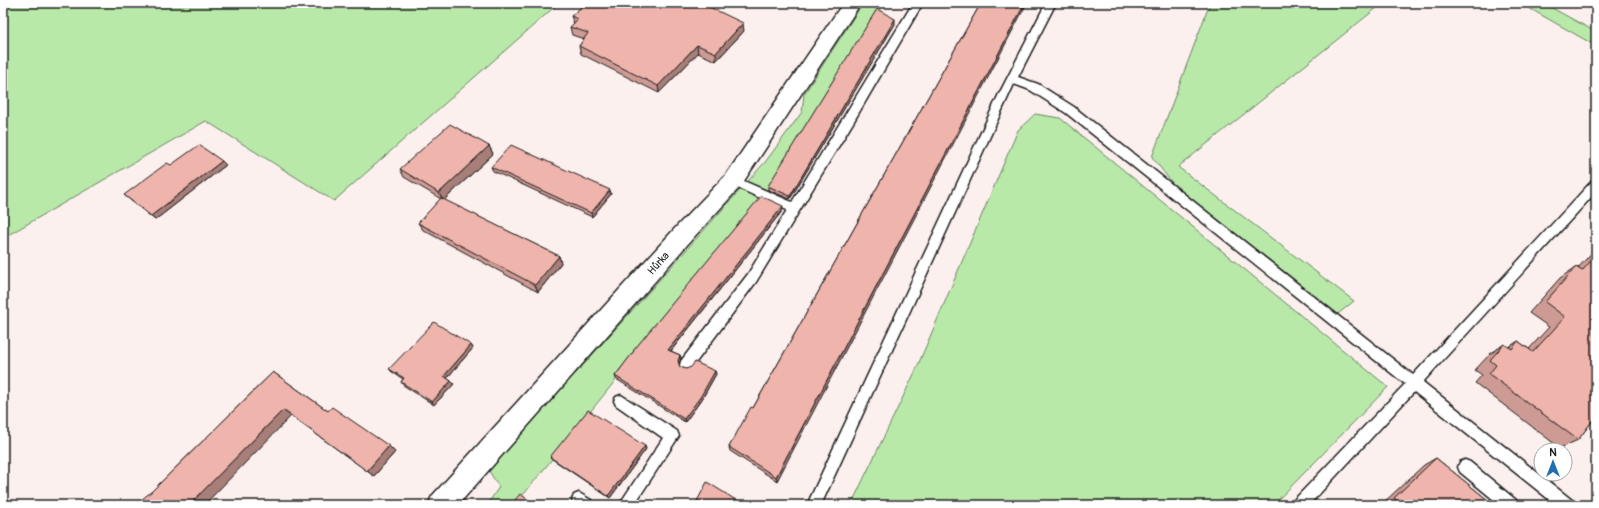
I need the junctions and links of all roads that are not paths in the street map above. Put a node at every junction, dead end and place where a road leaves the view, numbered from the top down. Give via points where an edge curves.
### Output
1 (852, 3) edge
2 (918, 3) edge
3 (1051, 3) edge
4 (1012, 79) junction
5 (733, 181) junction
6 (1596, 184) edge
7 (794, 208) junction
8 (686, 365) dead end
9 (1414, 384) junction
10 (621, 402) dead end
11 (1465, 467) dead end
12 (441, 505) edge
13 (626, 505) edge
14 (814, 505) edge
15 (1299, 505) edge
16 (1511, 505) edge
17 (1567, 505) edge

1 - 5 street, Hůrka
2 - 7 lane
3 - 4 lane
4 - 9 lane via 1034,87 1070,110
4 - 14 lane
5 - 7 lane
5 - 12 street, Hůrka
6 - 9 lane
7 - 8 lane via 752,278
9 - 15 lane
9 - 17 lane
10 - 13 lane via 672,436
11 - 16 lane

